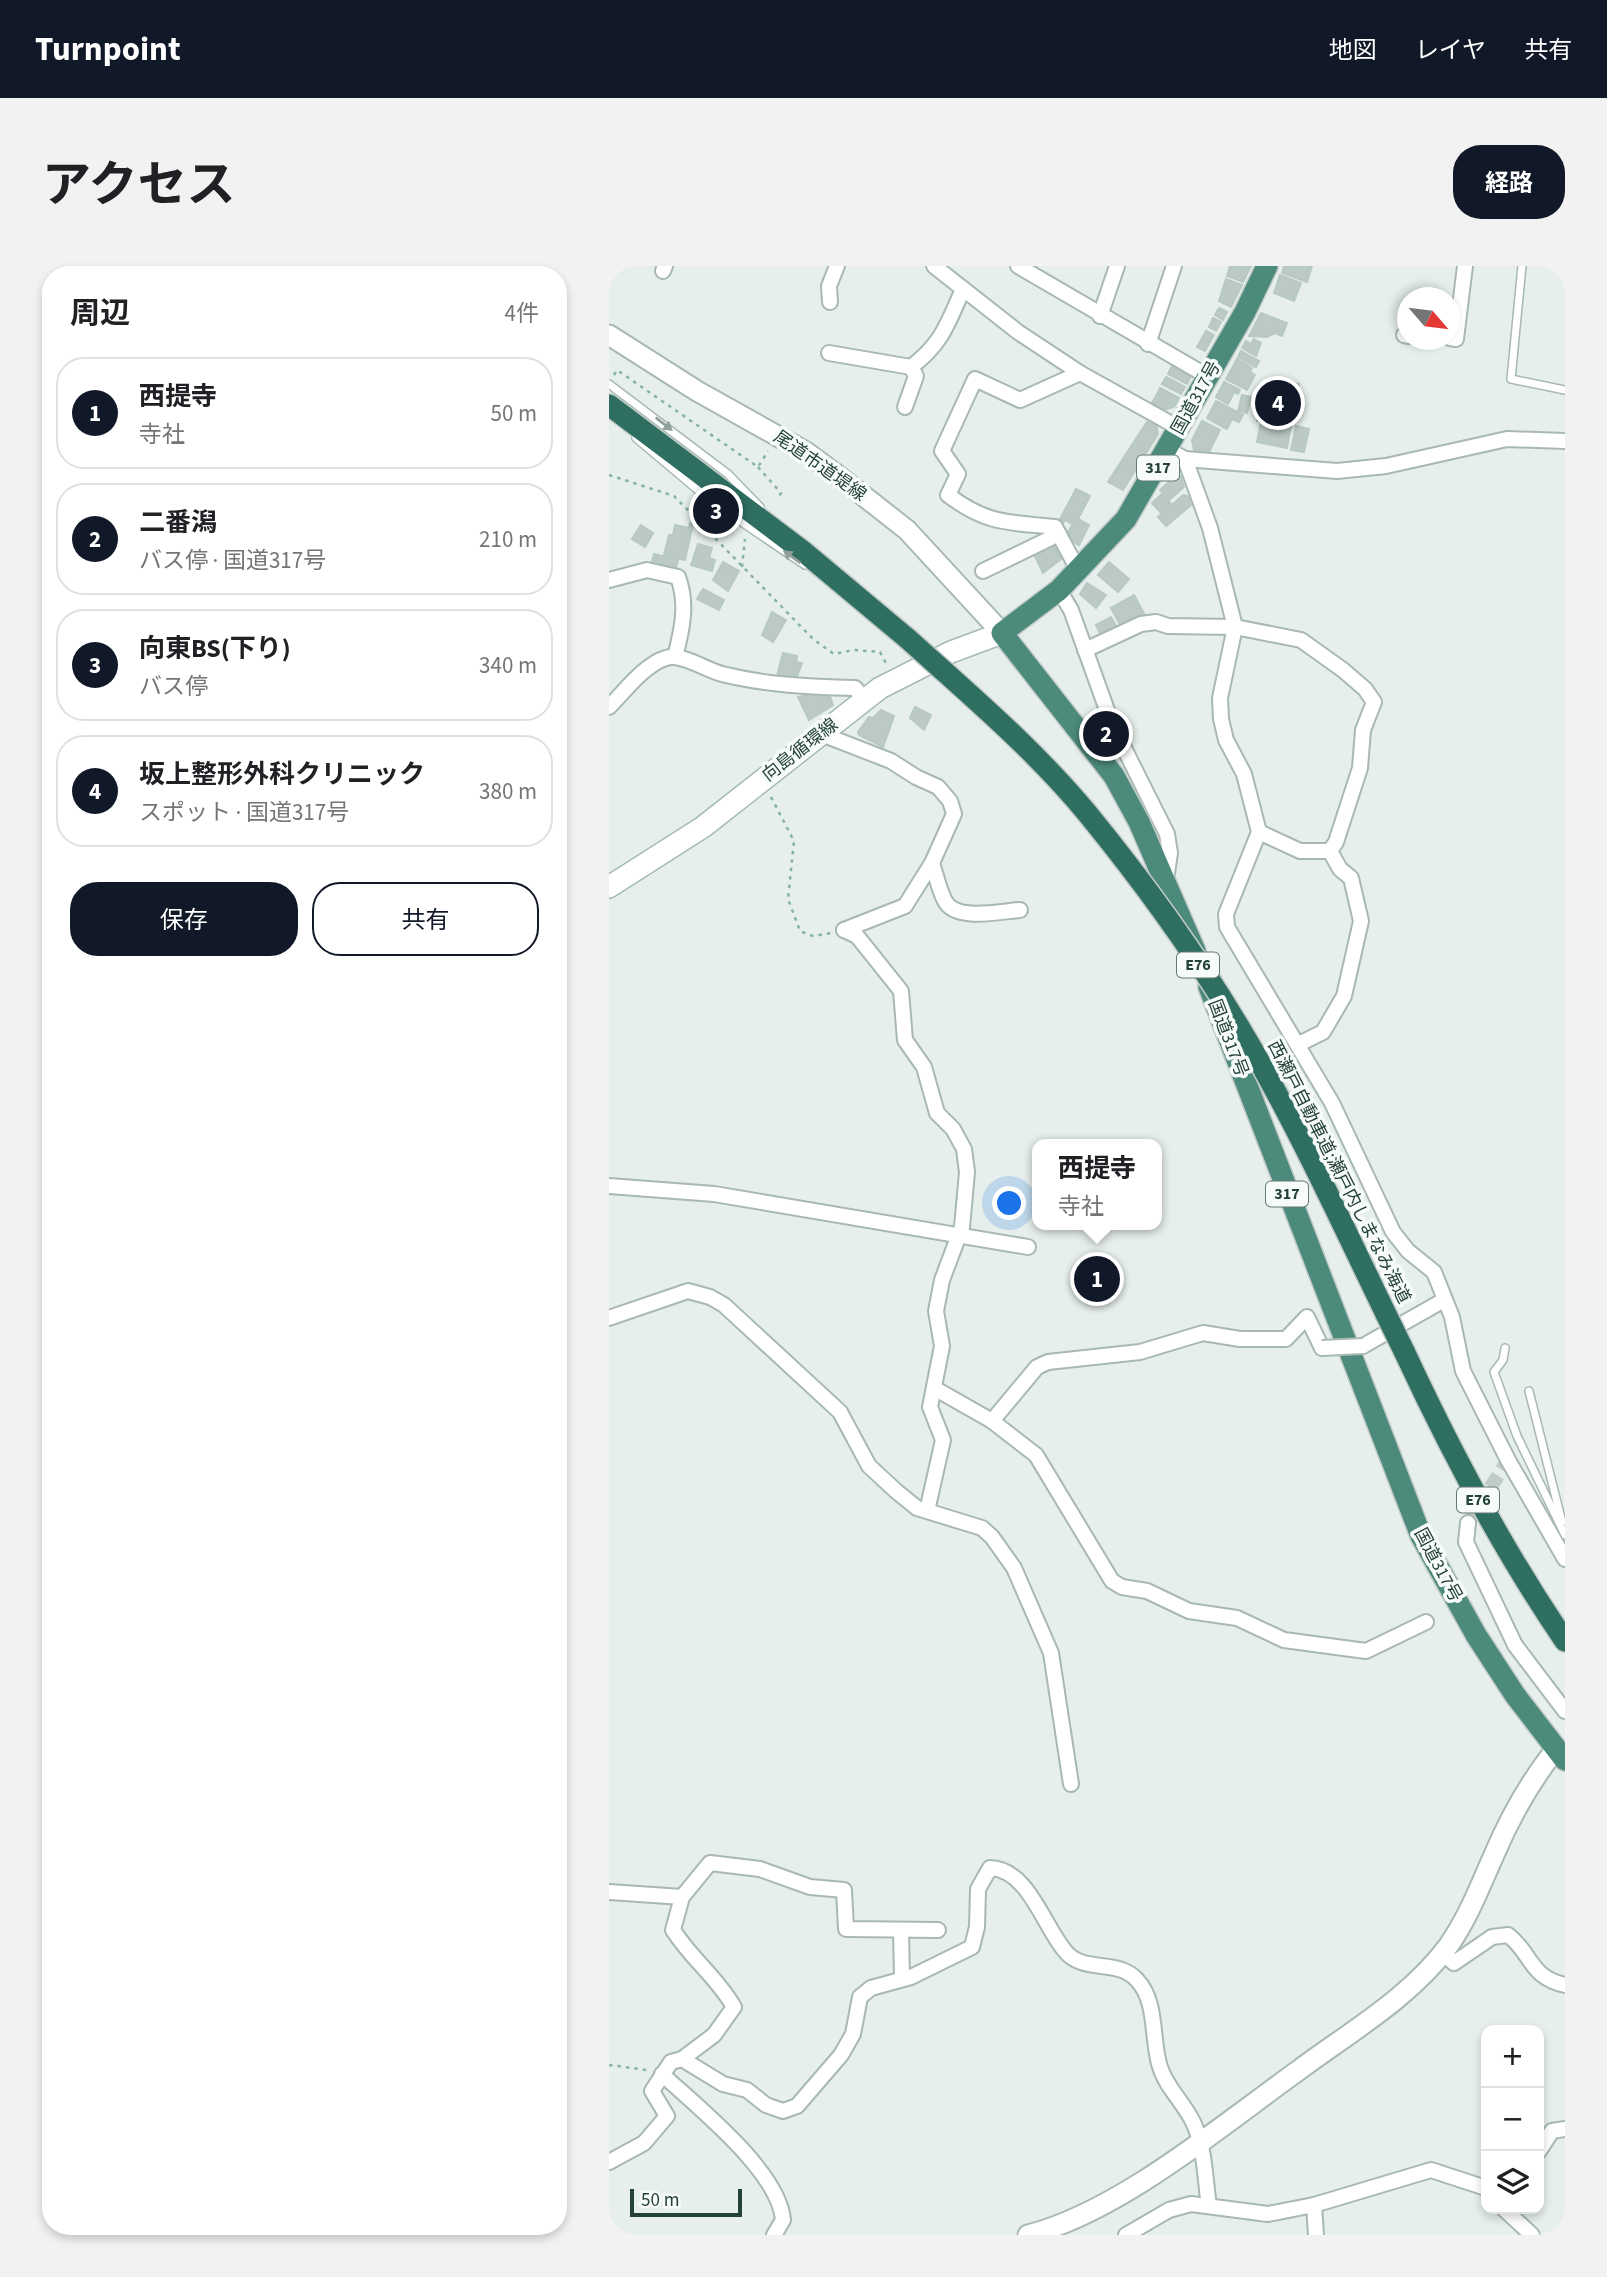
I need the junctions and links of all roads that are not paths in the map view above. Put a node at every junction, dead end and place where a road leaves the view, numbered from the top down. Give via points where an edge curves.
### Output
1 (837, 266) edge
2 (934, 266) edge
3 (1019, 266) edge
4 (1117, 266) edge
5 (1174, 266) edge
6 (1267, 266) edge
7 (1465, 266) edge
8 (1522, 266) edge
9 (949, 271) edge
10 (963, 289) junction
11 (830, 302) dead end
12 (1460, 312) edge
13 (1100, 316) junction
14 (609, 335) edge
15 (1147, 344) junction
16 (829, 353) dead end
17 (911, 366) junction
18 (1080, 373) junction
19 (1207, 376) junction
20 (609, 383) edge
21 (1565, 390) edge
22 (609, 405) edge
23 (905, 407) dead end
24 (609, 413) edge
25 (1179, 428) junction
26 (1565, 441) edge
27 (1177, 455) junction
28 (1059, 534) junction
29 (804, 552) junction
30 (1078, 570) junction
31 (983, 571) dead end
32 (609, 580) edge
33 (1059, 590) junction
34 (1235, 627) junction
35 (1002, 633) junction
36 (908, 639) junction
37 (1084, 650) junction
38 (675, 657) junction
39 (864, 699) junction
40 (609, 707) edge
41 (819, 733) junction
42 (1259, 832) junction
43 (1329, 851) junction
44 (932, 863) junction
45 (1166, 880) junction
46 (609, 887) edge
47 (1020, 910) dead end
48 (1299, 1044) junction
49 (609, 1186) edge
50 (959, 1236) junction
51 (1028, 1247) dead end
52 (1444, 1300) junction
53 (609, 1318) edge
54 (1505, 1348) dead end
55 (934, 1388) junction
56 (1529, 1391) dead end
57 (992, 1421) junction
58 (927, 1511) junction
59 (1468, 1523) tunnel mouth
60 (1563, 1537) edge
61 (1565, 1559) edge
62 (1426, 1622) dead end
63 (1565, 1641) edge
64 (1565, 1711) edge
65 (1560, 1755) edge
66 (1071, 1784) dead end
67 (609, 1892) edge
68 (682, 1897) junction
69 (901, 1930) junction
70 (938, 1930) dead end
71 (1442, 1952) junction
72 (902, 1979) junction
73 (1565, 1984) edge
74 (683, 2059) junction
75 (661, 2074) junction
76 (1565, 2129) edge
77 (1199, 2142) junction
78 (1544, 2143) edge
79 (609, 2162) edge
80 (1481, 2186) edge
81 (1314, 2205) junction
82 (1209, 2206) junction
83 (1509, 2214) edge
84 (774, 2235) edge
85 (1028, 2235) edge
86 (1126, 2235) edge
87 (1315, 2235) edge
88 (1532, 2235) edge

1 - 11 street via 829,286
2 - 9 street
3 - 13 street
4 - 13 street
5 - 15 street
6 - 19 highway, 国道317号 / 317
7 - 12 street
8 - 21 lane via 1511,379
9 - 10 street
10 - 17 street via 940,340
10 - 18 street
13 - 15 street
14 - 35 street, 尾道市道堤線 via 838,475 907,530
15 - 19 street
16 - 17 street
17 - 23 street via 916,376
18 - 25 street
18 - 28 street via 1020,400 975,379 942,452 958,474 949,495 972,513 991,520 1055,527
19 - 25 highway, 国道317号 / 317
20 -> 29 lane via 728,474
22 - 29 highway, 西瀬戸自動車道;瀬戸内しまなみ海道 / E76
36 -> 24 lane via 712,502
25 - 27 highway, 国道317号 / 317
26 - 27 street via 1507,439 1386,466 1336,471
27 - 30 highway, 国道317号 / 317
27 - 34 street via 1217,550
28 - 30 street
28 - 31 street
29 - 36 highway, 西瀬戸自動車道;瀬戸内しまなみ海道 / E76
30 - 33 highway, 国道317号 / 317
32 - 38 street via 647,570 678,577 684,593 683,622
33 - 35 highway, 国道317号 / 317
33 - 37 street
34 - 37 street via 1149,623
34 - 42 street via 1220,698 1221,719 1244,774
34 - 43 street via 1301,640 1350,676 1374,702 1363,730 1360,768
35 - 39 main road, 向島循環線 via 951,652
35 - 45 highway, 国道317号 / 317 via 1114,776
36 - 63 highway, 西瀬戸自動車道;瀬戸内しまなみ海道 / E76, bridge via 1085,811 1210,981 1299,1136 1485,1513
37 - 45 street via 1112,724 1167,834
38 - 39 street via 719,674 784,686 855,688
38 - 40 street via 665,658 647,671
39 - 41 main road, 向島循環線
41 - 44 street via 891,761 938,787 954,814
41 - 46 main road, 向島循環線 via 703,827
42 - 43 street via 1300,851
42 - 48 street via 1226,914 1227,927
43 - 48 street via 1351,878 1361,921 1344,996 1323,1032
44 - 47 street via 946,904 956,911
44 - 50 street via 905,906 844,930 857,936 901,991 905,1040 925,1067 937,1113 964,1149 967,1172
45 - 65 highway, 国道317号 / 317 via 1420,1536 1476,1635
48 - 52 street via 1393,1232 1434,1272
49 - 50 street via 714,1194
50 - 51 street
50 - 55 street via 941,1280 936,1311 942,1346
52 - 57 street, bridge via 1363,1346 1322,1348 1307,1317 1286,1339 1203,1334 1140,1352 1048,1362 1037,1367
52 - 60 street via 1463,1371 1508,1460
53 - 58 street via 688,1291 724,1305 840,1412 869,1466 917,1508
54 - 60 lane via 1494,1372
55 - 57 street
55 - 58 street via 930,1407 943,1440
56 - 60 lane
57 - 62 street via 1036,1455 1112,1581 1122,1587 1147,1591 1189,1611 1237,1618 1284,1640 1366,1651
58 - 66 street via 982,1528 1014,1568 1051,1653
59 - 64 street via 1466,1542 1515,1645
60 - 61 street
65 - 71 street via 1528,1785 1475,1903
67 - 68 street
68 - 69 street via 710,1863 760,1869 810,1887 844,1890 846,1929
68 - 74 street via 673,1930 691,1958 718,1980 734,2007 714,2035
69 - 70 street
69 - 72 street
71 - 73 street via 1454,1963 1492,1937 1508,1935 1537,1971 1550,1981
71 - 77 street via 1406,1990
72 - 74 street via 871,1988 860,1997 853,2034 841,2055 797,2106 783,2111 766,2105 747,2090 723,2084
72 - 77 street via 972,1947 978,1889 990,1868 1003,1868 1018,1879 1066,1953 1087,1964 1122,1969 1137,1980 1151,2010 1160,2068 1193,2122
74 - 75 street via 671,2062
75 - 79 street via 652,2091 667,2116 644,2143
75 - 84 street via 731,2138 775,2190 783,2220
76 - 78 street via 1552,2131
77 - 82 street
77 - 85 street via 1079,2218
80 - 81 street via 1430,2170
81 - 82 street via 1268,2214
81 - 87 street
82 - 86 street via 1191,2204 1169,2210
83 - 88 street

